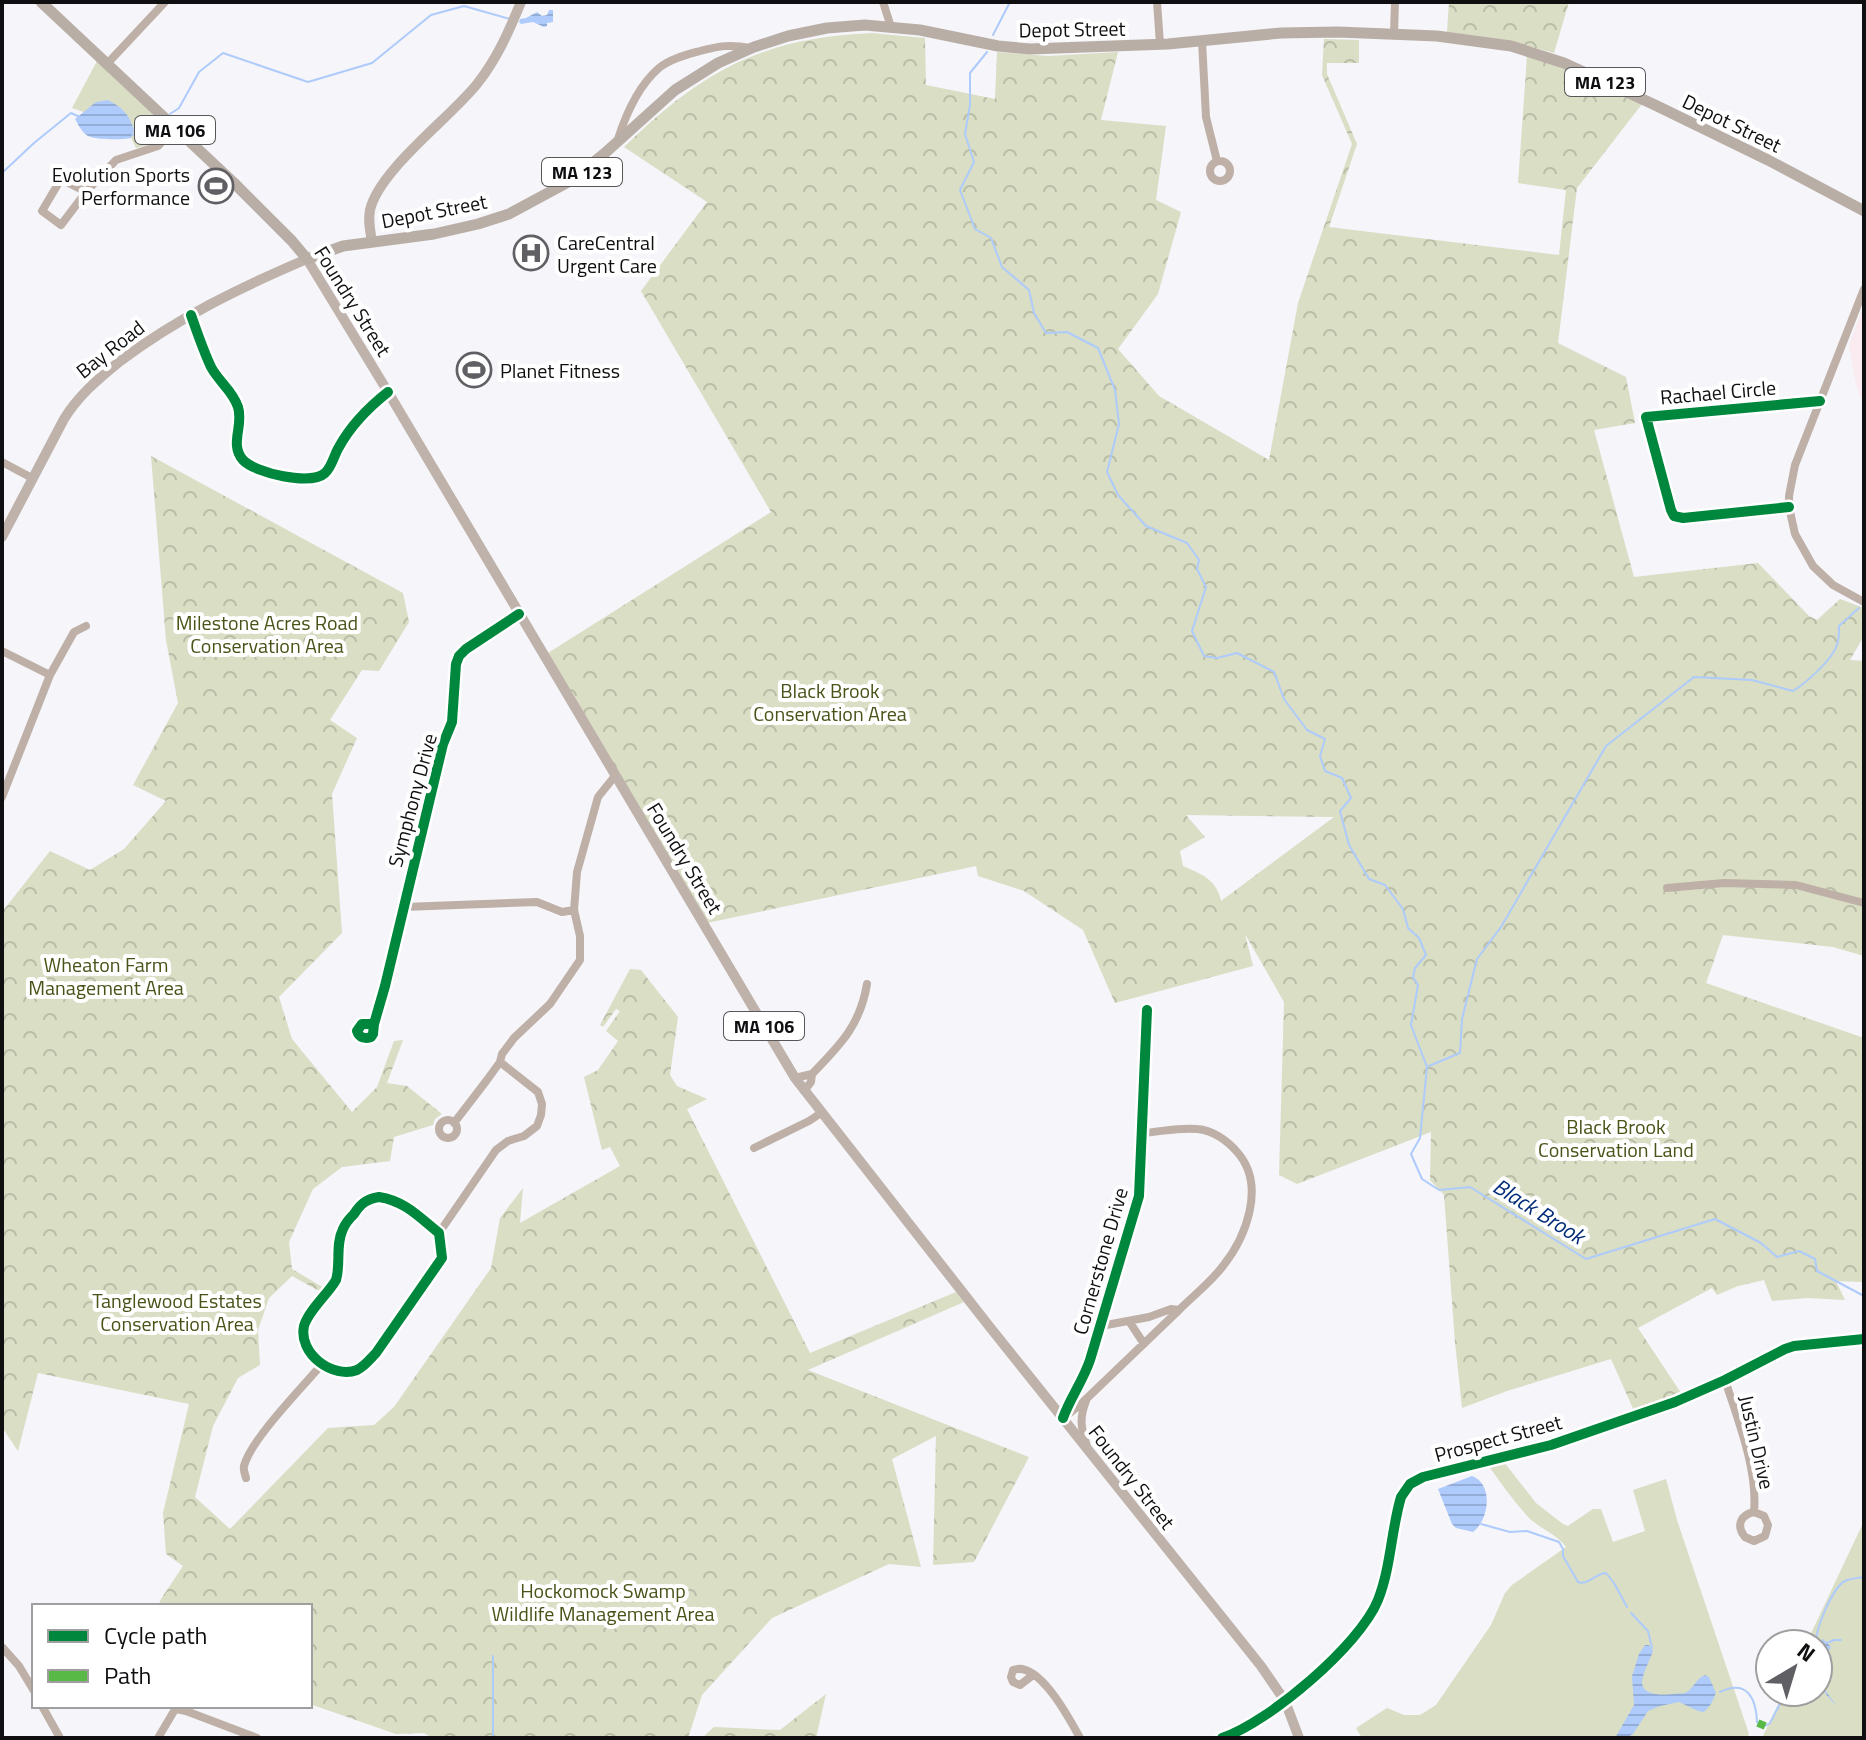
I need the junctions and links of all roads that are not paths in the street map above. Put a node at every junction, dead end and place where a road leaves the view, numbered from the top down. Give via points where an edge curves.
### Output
1 (41, 2) edge
2 (165, 2) edge
3 (521, 2) edge
4 (883, 2) edge
5 (1157, 2) edge
6 (1395, 2) edge
7 (891, 27) junction
8 (1394, 34) junction
9 (1202, 41) junction
10 (1160, 44) junction
11 (750, 48) junction
12 (106, 65) junction
13 (174, 129) junction
14 (617, 142) junction
15 (1217, 161) dead end
16 (86, 192) junction
17 (1864, 211) edge
18 (372, 241) junction
19 (307, 259) junction
20 (1864, 289) edge
21 (191, 315) junction
22 (388, 392) junction
23 (1820, 401) junction
24 (2, 462) edge
25 (32, 478) junction
26 (1789, 507) junction
27 (2, 537) edge
28 (1864, 602) edge
29 (519, 614) junction
30 (86, 626) dead end
31 (2, 651) edge
32 (50, 675) junction
33 (615, 776) junction
34 (2, 797) edge
35 (1667, 888) dead end
36 (1864, 903) edge
37 (404, 907) junction
38 (574, 910) junction
39 (867, 984) dead end
40 (1147, 1010) dead end
41 (374, 1024) dead end
42 (500, 1062) junction
43 (812, 1074) junction
44 (795, 1078) junction
45 (804, 1091) junction
46 (821, 1113) junction
47 (454, 1123) dead end
48 (1142, 1133) junction
49 (754, 1148) dead end
50 (439, 1233) junction
51 (1179, 1310) junction
52 (1129, 1321) junction
53 (1101, 1326) junction
54 (1864, 1339) edge
55 (1144, 1344) junction
56 (322, 1364) junction
57 (1725, 1380) junction
58 (1078, 1387) junction
59 (1087, 1398) junction
60 (1063, 1418) junction
61 (1088, 1450) junction
62 (246, 1478) dead end
63 (1754, 1512) dead end
64 (2, 1647) edge
65 (1033, 1675) dead end
66 (32, 1688) edge
67 (1285, 1701) junction
68 (43, 1708) edge
69 (176, 1708) edge
70 (60, 1738) edge
71 (158, 1738) edge
72 (257, 1738) edge
73 (1080, 1738) edge
74 (1222, 1738) edge
75 (1299, 1738) edge

1 - 12 highway, Foundry Street / MA 106
2 - 12 street
3 - 18 main road via 484,75 376,195 370,212
4 - 7 street
5 - 10 street
6 - 8 street
7 - 10 highway, Depot Street / MA 123 via 1022,49
7 - 11 highway, Depot Street / MA 123 via 818,30
8 - 9 highway, Depot Street / MA 123 via 1285,33
8 - 17 highway, Depot Street / MA 123 via 1466,39 1555,60 1714,133
9 - 10 highway, Depot Street / MA 123
9 - 15 street via 1206,117
11 - 14 highway, Depot Street / MA 123 via 685,83
11 - 14 street via 715,47 660,67 634,101
12 - 13 highway, Foundry Street / MA 106
13 - 16 street via 158,146 116,160
13 - 19 highway, Foundry Street / MA 106
14 - 18 highway, Depot Street / MA 123 via 569,182 509,214 450,231
16 - 16 street via 61,179 42,211 61,225
18 - 19 highway, Depot Street / MA 123
19 - 21 main road, Bay Road
19 - 22 main road, Foundry Street / MA 106
20 - 23 street
21 - 22 street via 211,366 237,406 238,451 255,468 305,479 323,475 349,432
21 - 25 main road, Bay Road via 87,389 67,413
22 - 29 main road, Foundry Street / MA 106
23 - 26 street via 1792,473
23 - 26 street, Rachael Circle via 1646,417 1674,516
24 - 25 street
25 - 27 main road, Bay Road
26 - 28 street via 1795,534 1813,566
29 - 33 main road, Foundry Street / MA 106
29 - 37 street, Symphony Drive via 459,656 452,722
30 - 32 street via 74,632
31 - 32 street
32 - 34 street
33 - 38 street via 598,797 577,872
33 - 44 main road, Foundry Street / MA 106
35 - 36 street via 1796,885
37 - 38 street via 537,902 562,912
37 - 41 street, Symphony Drive
38 - 42 street via 580,960
39 - 43 street via 855,1023
40 - 48 street, Cornerstone Drive
42 - 47 street
42 - 50 street via 538,1092 541,1115 530,1133 496,1150
43 - 44 street
43 - 45 street
44 - 45 main road, Foundry Street / MA 106
45 - 46 main road, Foundry Street / MA 106
46 - 49 street
46 - 60 main road, Foundry Street / MA 106
48 - 51 street via 1208,1131 1237,1152 1251,1177 1250,1211 1234,1248 1223,1267
48 - 53 street, Cornerstone Drive via 1138,1202
50 - 56 street via 441,1262 368,1362 347,1373
50 - 56 street via 394,1199 368,1199 361,1205 343,1227 336,1280 304,1327 308,1349
51 - 52 street
51 - 55 street
52 - 53 street
52 - 55 street
53 - 58 street, Cornerstone Drive
54 - 57 street, Prospect Street via 1790,1347
55 - 59 street
56 - 62 street via 266,1430 243,1468
57 - 63 street, Justin Drive via 1747,1453
57 - 67 street, Prospect Street via 1551,1445 1410,1484 1400,1501 1386,1576 1370,1616 1342,1650
58 - 59 street
58 - 60 street, Cornerstone Drive
59 - 60 street
59 - 61 street via 1081,1423
60 - 61 main road, Foundry Street / MA 106
61 - 67 main road, Foundry Street / MA 106
64 - 66 street
65 - 73 street via 1055,1696
67 - 74 street, Prospect Street
67 - 75 main road, Foundry Street / MA 106
68 - 70 street
69 - 71 street
69 - 72 street

